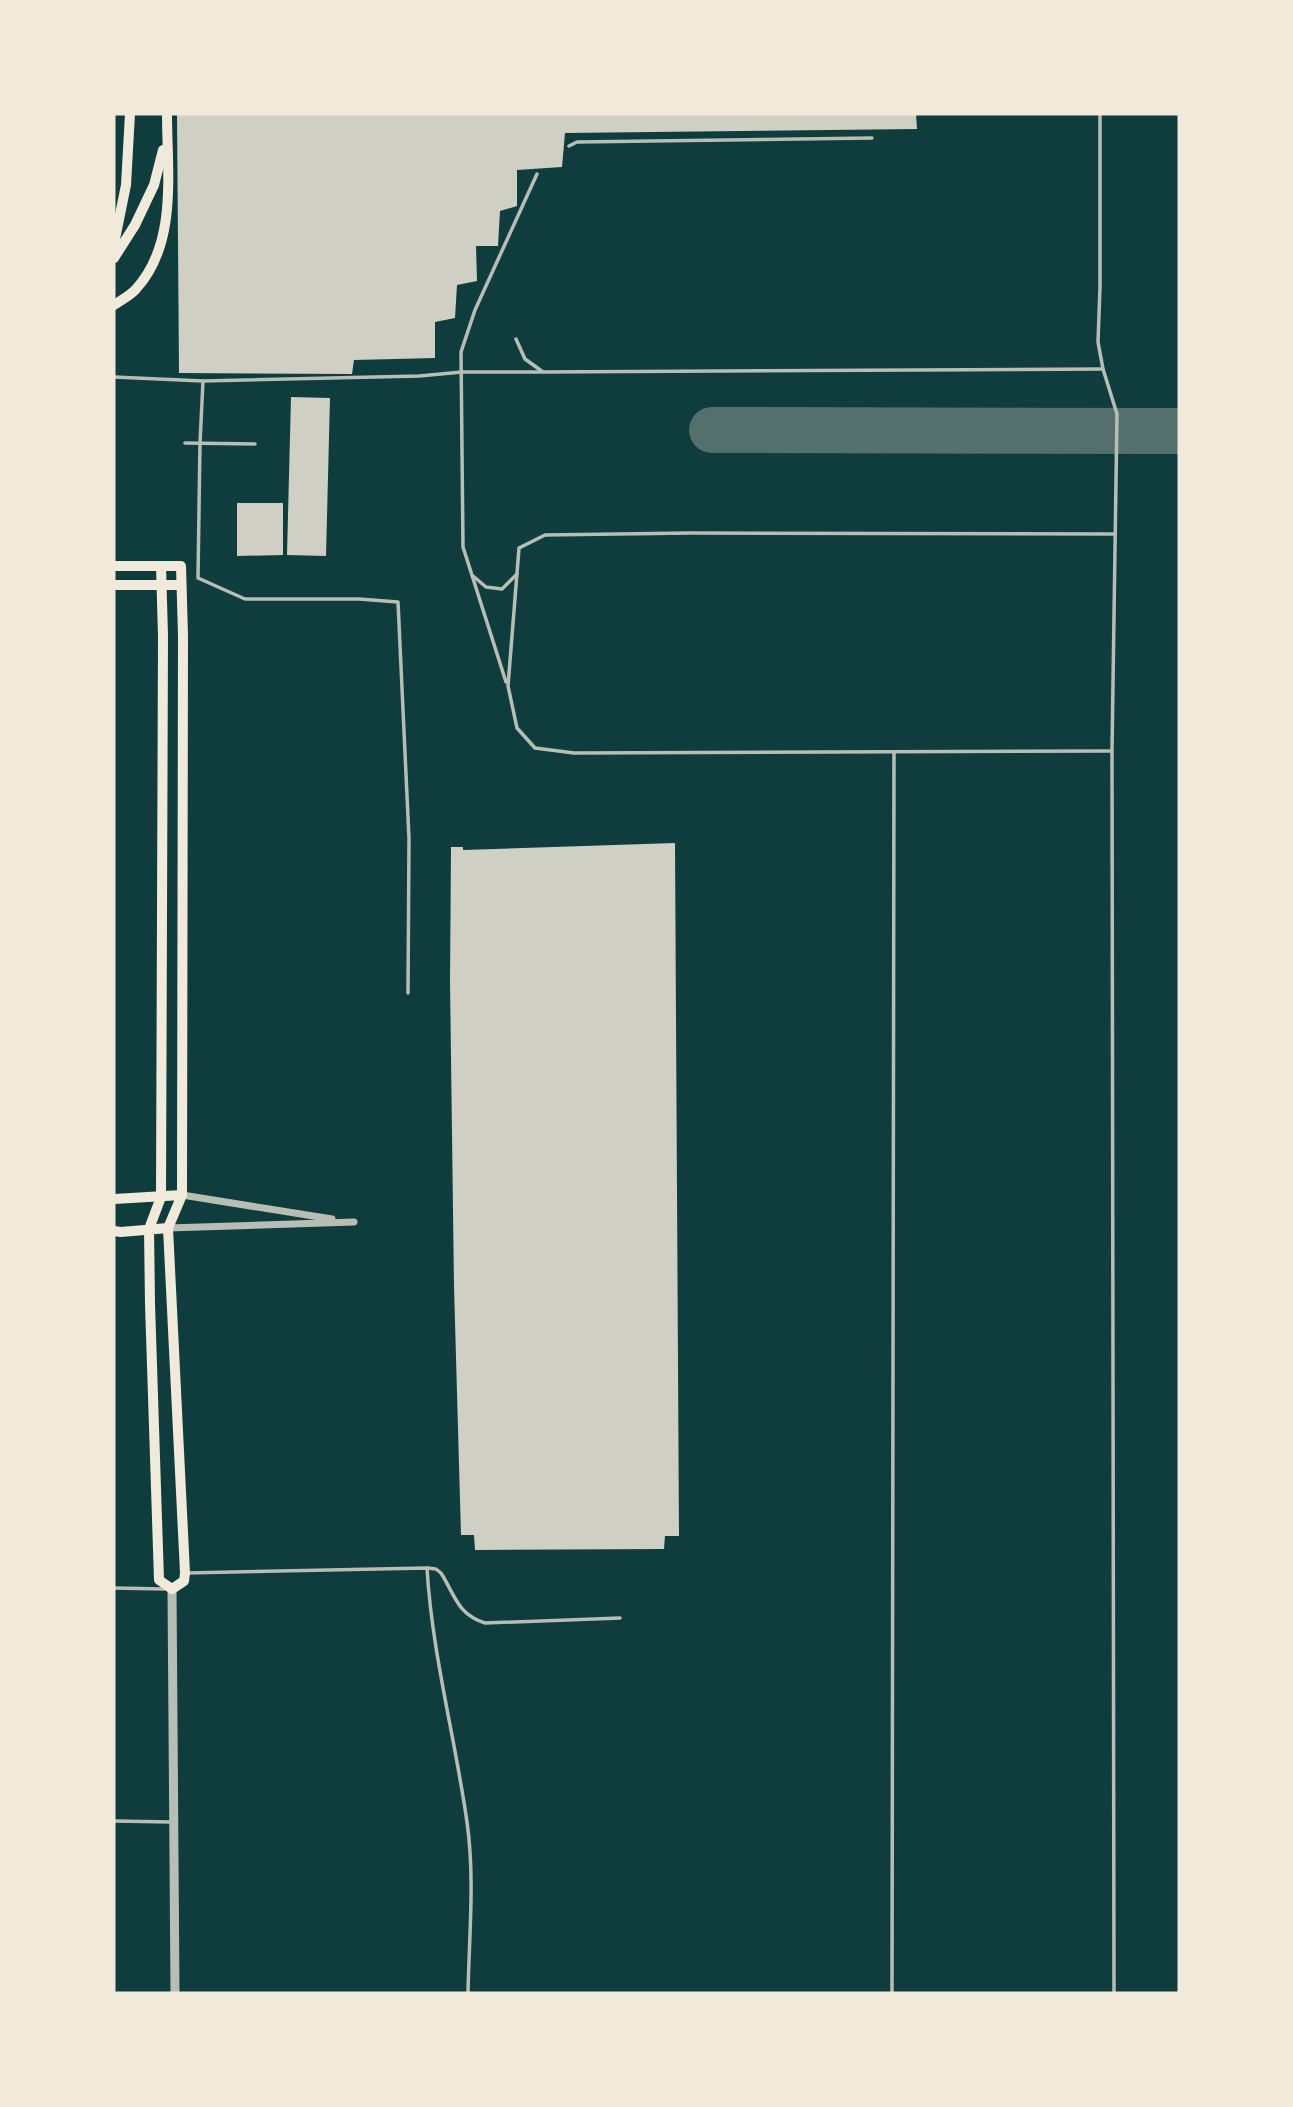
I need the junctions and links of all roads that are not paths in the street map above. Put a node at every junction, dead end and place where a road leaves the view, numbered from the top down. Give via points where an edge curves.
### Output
1 (131, 114) edge
2 (169, 114) edge
3 (1100, 114) edge
4 (872, 138) dead end
5 (569, 146) dead end
6 (537, 174) dead end
7 (114, 244) edge
8 (114, 258) edge
9 (114, 304) edge
10 (516, 339) dead end
11 (1103, 369) junction
12 (462, 372) junction
13 (543, 372) junction
14 (114, 377) edge
15 (204, 381) junction
16 (184, 443) dead end
17 (200, 443) junction
18 (255, 444) dead end
19 (1115, 534) junction
20 (114, 566) edge
21 (161, 566) junction
22 (472, 574) junction
23 (517, 574) junction
24 (114, 585) edge
25 (181, 585) junction
26 (161, 586) junction
27 (508, 687) junction
28 (1112, 751) junction
29 (894, 752) junction
30 (408, 993) dead end
31 (182, 1195) junction
32 (161, 1197) junction
33 (114, 1199) edge
34 (168, 1228) junction
35 (149, 1229) junction
36 (114, 1231) edge
37 (427, 1567) junction
38 (184, 1573) junction
39 (114, 1588) edge
40 (172, 1589) junction
41 (621, 1618) dead end
42 (114, 1821) edge
43 (173, 1822) junction
44 (175, 1993) edge
45 (468, 1993) edge
46 (892, 1993) edge
47 (1114, 1993) edge

1 - 7 main road via 126,185
2 - 8 main road via 154,185
2 - 9 main road via 166,225 160,250 134,291
3 - 11 lane via 1098,342
4 - 5 lane via 578,142
6 - 12 lane via 475,310 461,352
10 - 13 lane via 525,359
11 - 13 lane
11 - 19 lane via 1117,414
12 - 13 lane
12 - 15 lane
12 - 22 lane via 463,547
14 - 15 lane
15 - 17 lane
16 - 17 lane
17 - 18 lane
17 - 30 lane via 198,578 245,599 398,602 409,839
19 - 23 lane via 545,535 519,548
19 - 28 lane
20 - 21 main road
21 - 25 main road via 181,566
21 - 26 main road
22 - 23 lane via 486,587 502,589
22 - 27 lane
23 - 27 lane
24 - 26 main road
25 - 26 main road
25 - 31 main road
26 - 32 main road
27 - 29 lane via 517,728 536,748 574,752
28 - 29 lane
28 - 47 lane
29 - 46 lane
31 - 32 main road
31 - 34 main road
31 - 34 street via 354,1222
32 - 33 main road
32 - 35 main road
34 - 35 main road
34 - 38 main road
35 - 36 main road
35 - 40 main road via 159,1580
37 - 38 lane
37 - 41 lane via 440,1573 463,1612 485,1623
37 - 45 lane via 432,1626 471,1863
38 - 40 main road via 184,1581
39 - 40 lane
40 - 43 street
42 - 43 lane
43 - 44 street

